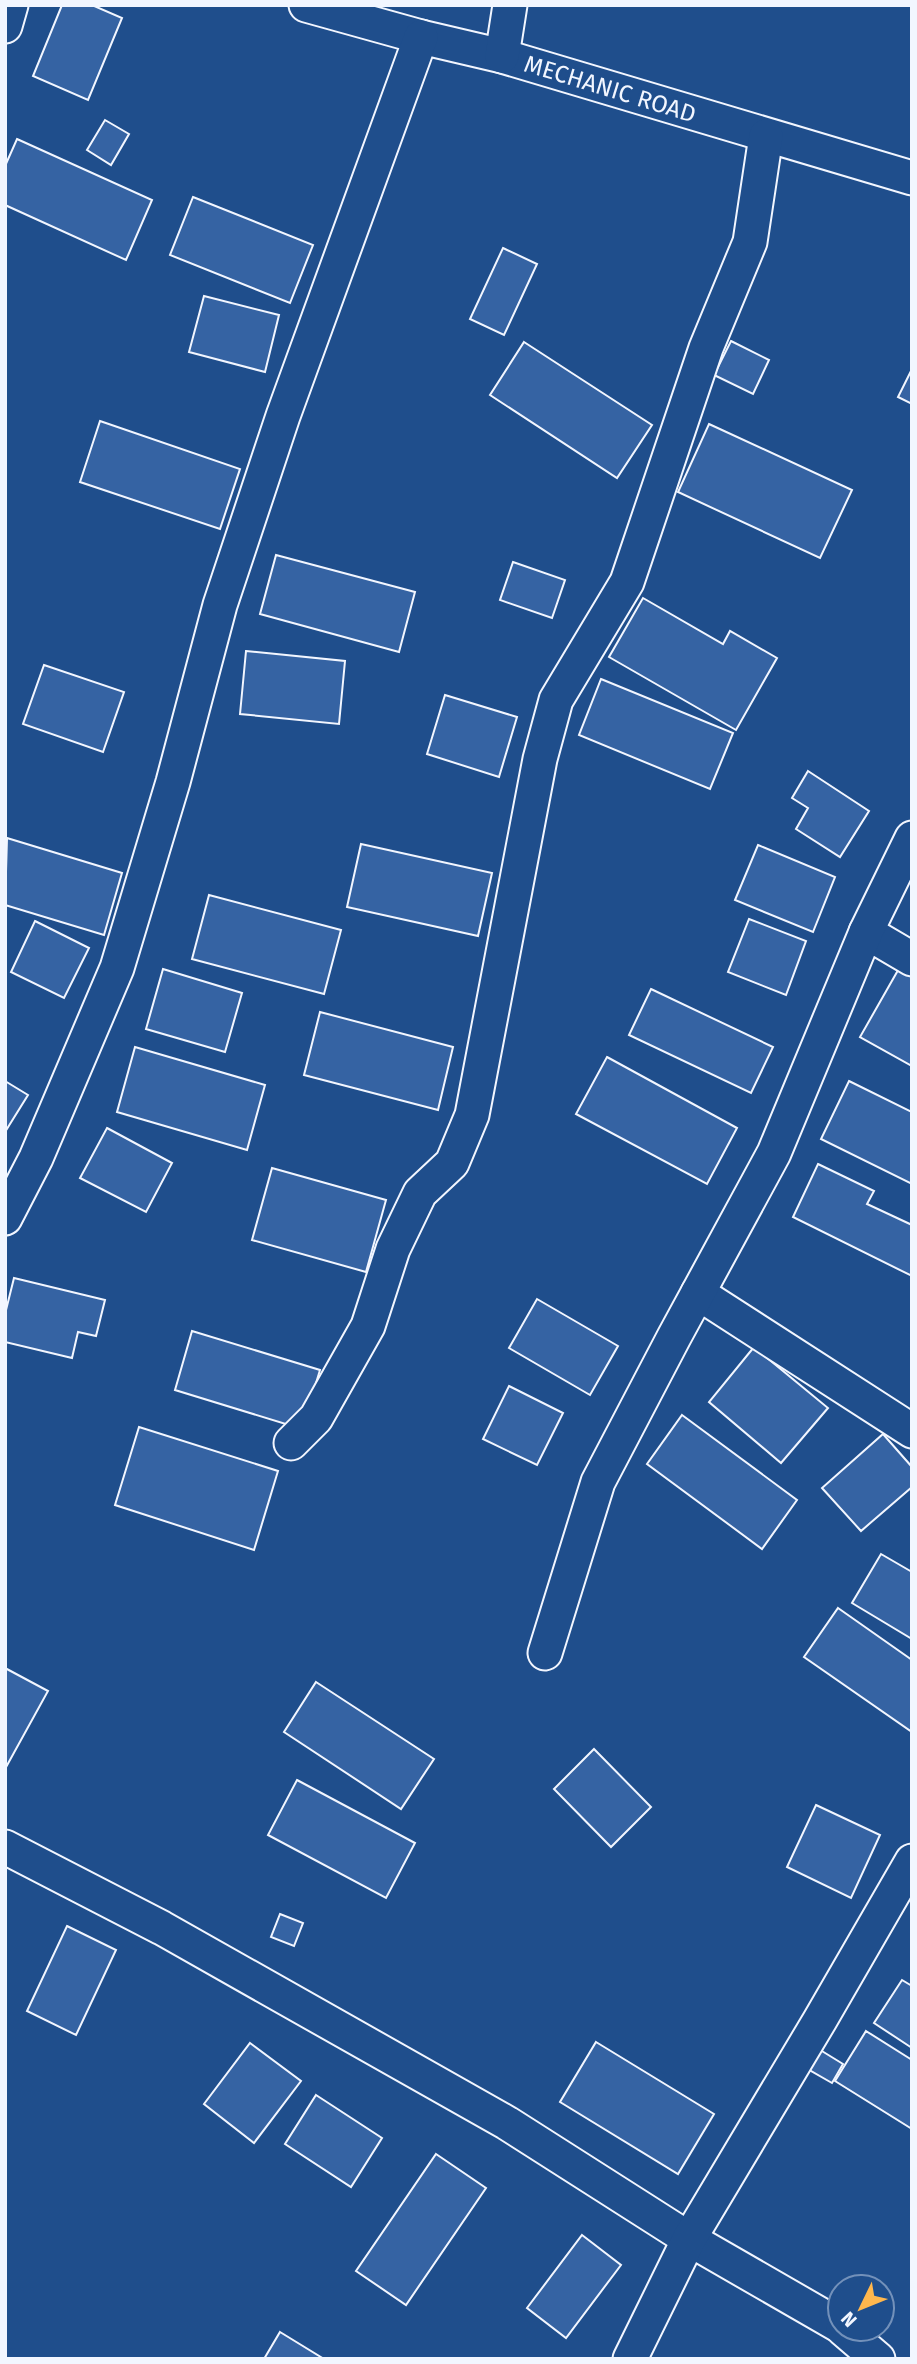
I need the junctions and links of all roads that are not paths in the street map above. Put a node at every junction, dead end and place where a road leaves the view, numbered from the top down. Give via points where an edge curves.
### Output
1 (11, 5) edge
2 (306, 5) edge
3 (510, 5) edge
4 (5, 26) edge
5 (421, 37) junction
6 (502, 56) junction
7 (766, 136) junction
8 (912, 178) edge
9 (912, 838) edge
10 (866, 932) junction
11 (912, 958) edge
12 (5, 1218) edge
13 (698, 1293) junction
14 (912, 1431) edge
15 (291, 1443) dead end
16 (545, 1653) dead end
17 (5, 1847) edge
18 (912, 1861) edge
19 (689, 2239) junction
20 (826, 2319) edge
21 (859, 2343) edge
22 (630, 2359) edge
23 (878, 2359) edge

1 - 4 street
2 - 5 street, MECHANIC ROAD
3 - 6 street
5 - 6 street, MECHANIC ROAD
5 - 12 street via 283,416 220,605 117,968 36,1158
6 - 7 street, MECHANIC ROAD
7 - 8 street, MECHANIC ROAD
7 - 15 street via 750,242 706,348 627,582 556,700 540,759 472,1115 453,1163 420,1193 393,1248 368,1326 316,1418
9 - 10 street
10 - 11 street
10 - 13 street via 774,1153
13 - 14 street
13 - 16 street via 598,1482
17 - 19 street via 162,1928 495,2116
18 - 19 street
19 - 20 street
19 - 22 street
21 - 23 street

